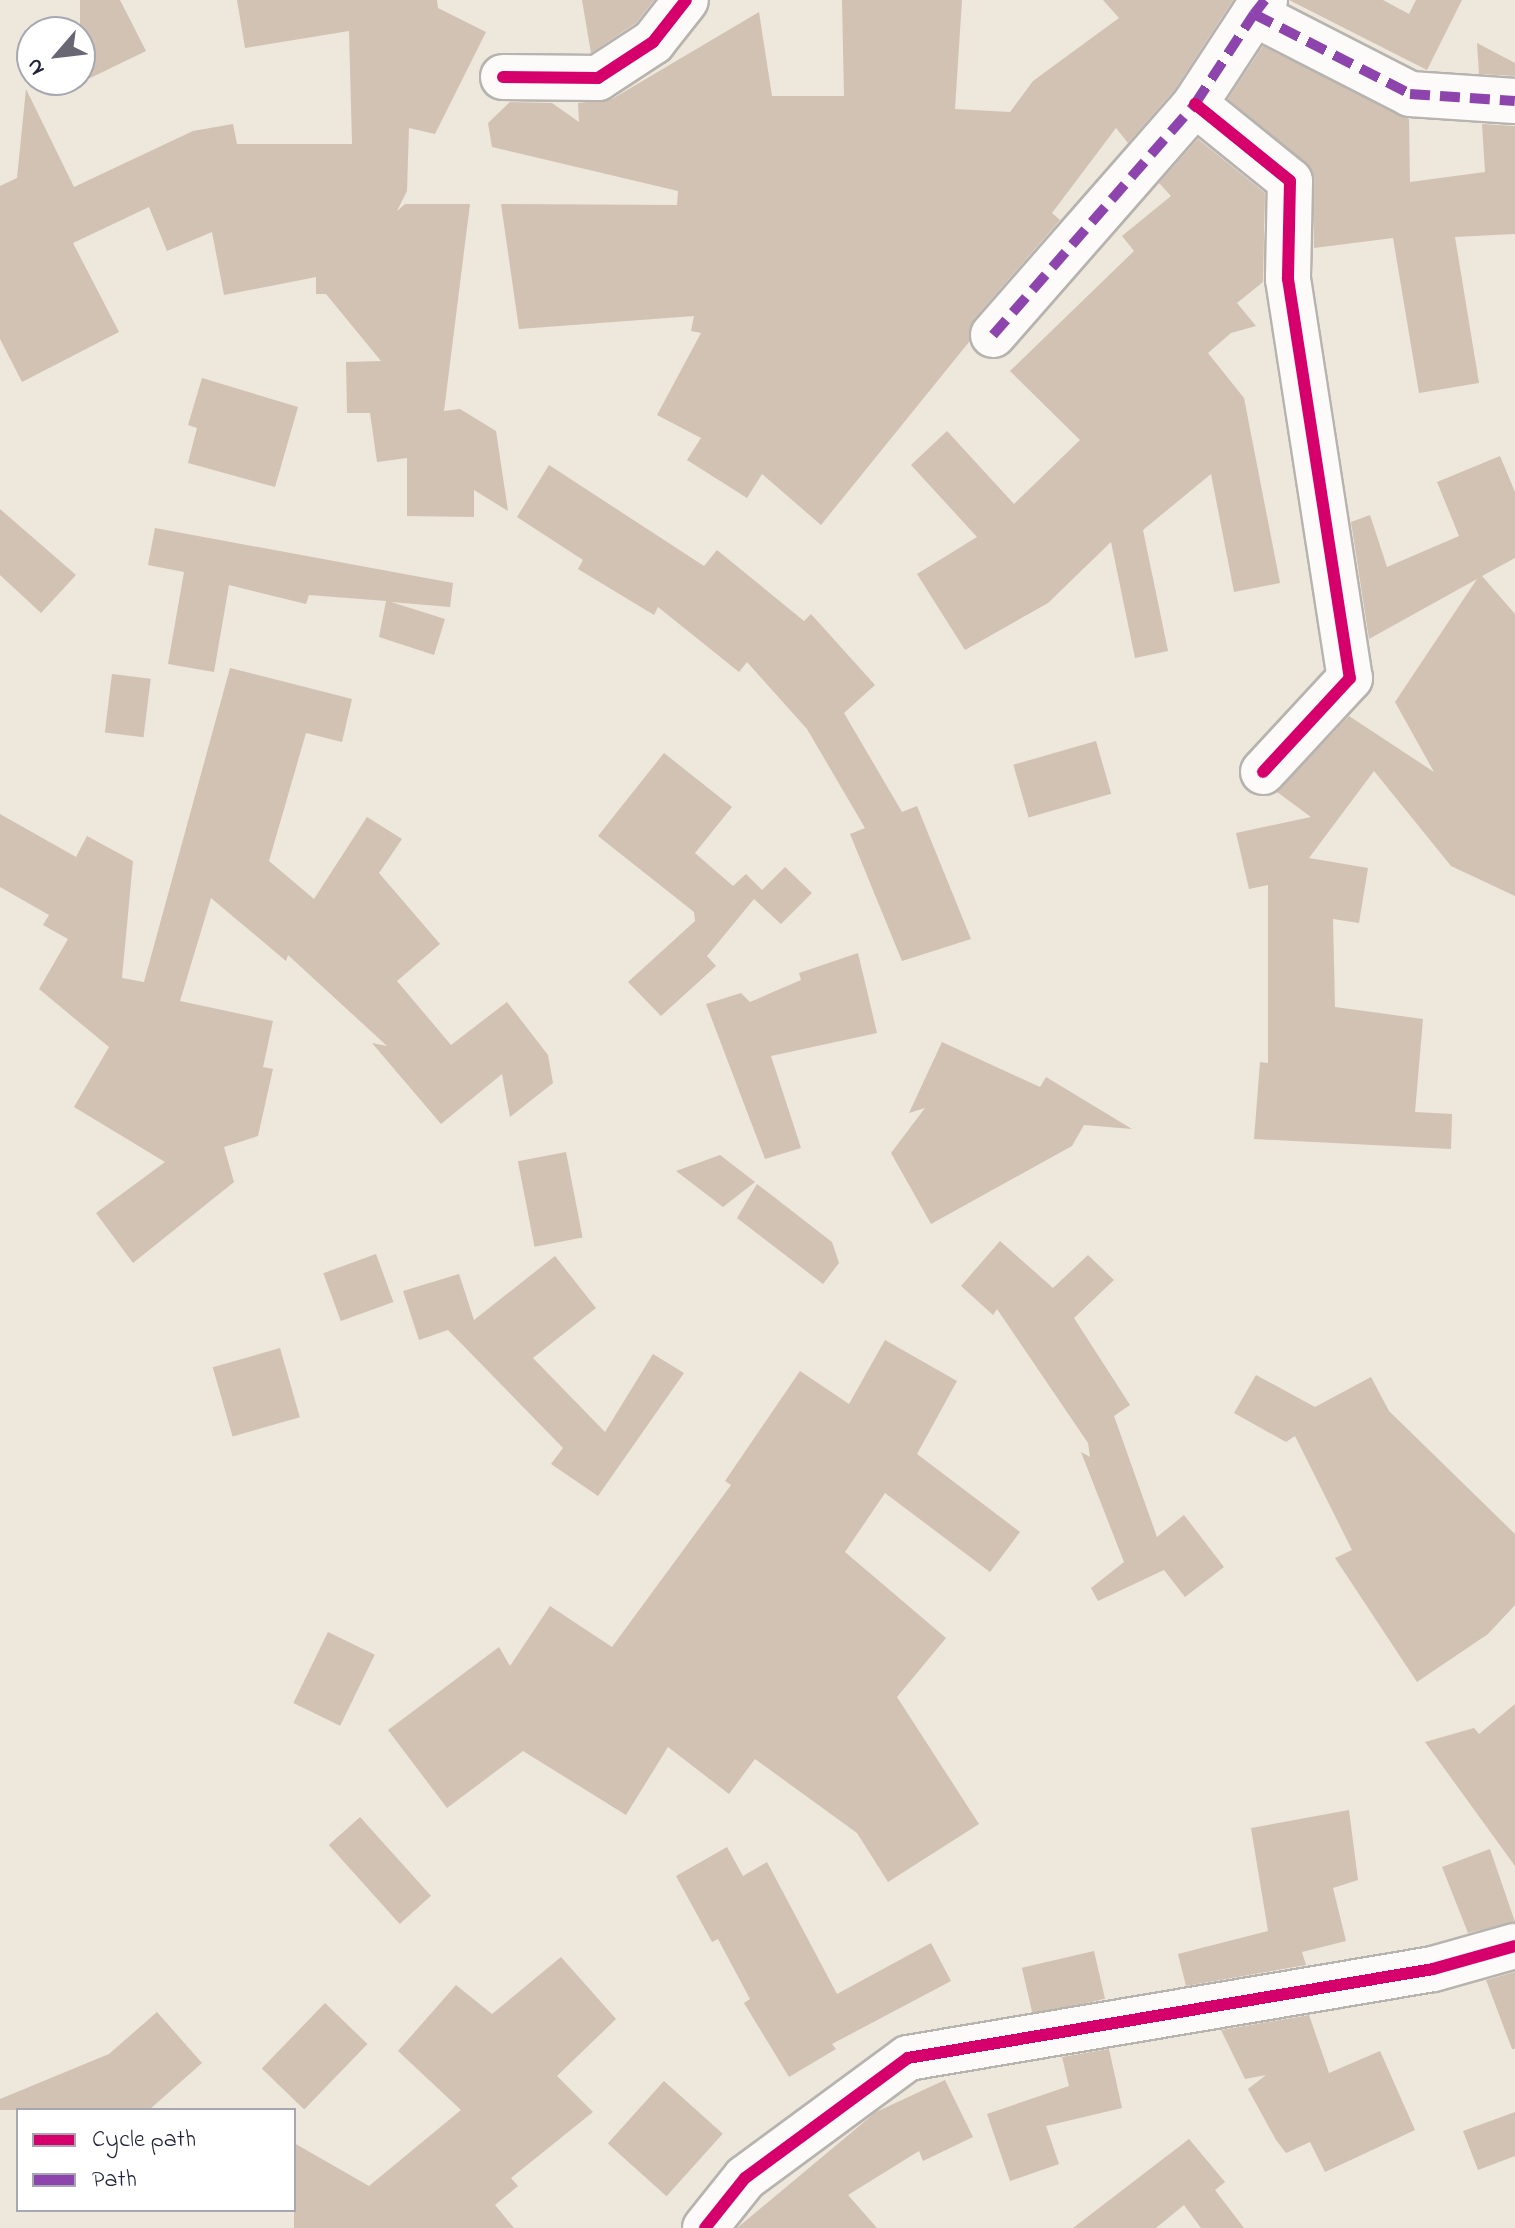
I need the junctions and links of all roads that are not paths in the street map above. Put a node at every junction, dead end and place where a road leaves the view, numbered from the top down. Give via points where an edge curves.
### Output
1 (686, 0) edge
2 (1259, 7) edge
3 (503, 77) dead end
4 (1515, 101) edge
5 (1195, 104) junction
6 (993, 335) dead end
7 (1263, 772) dead end
8 (1515, 1946) edge
9 (705, 2228) edge

1 - 3 street via 653,42 598,78
2 - 4 street via 1410,94
2 - 5 street
5 - 6 street
5 - 7 street via 1290,181 1288,279 1350,678
8 - 9 street via 1433,1969 908,2058 745,2178

